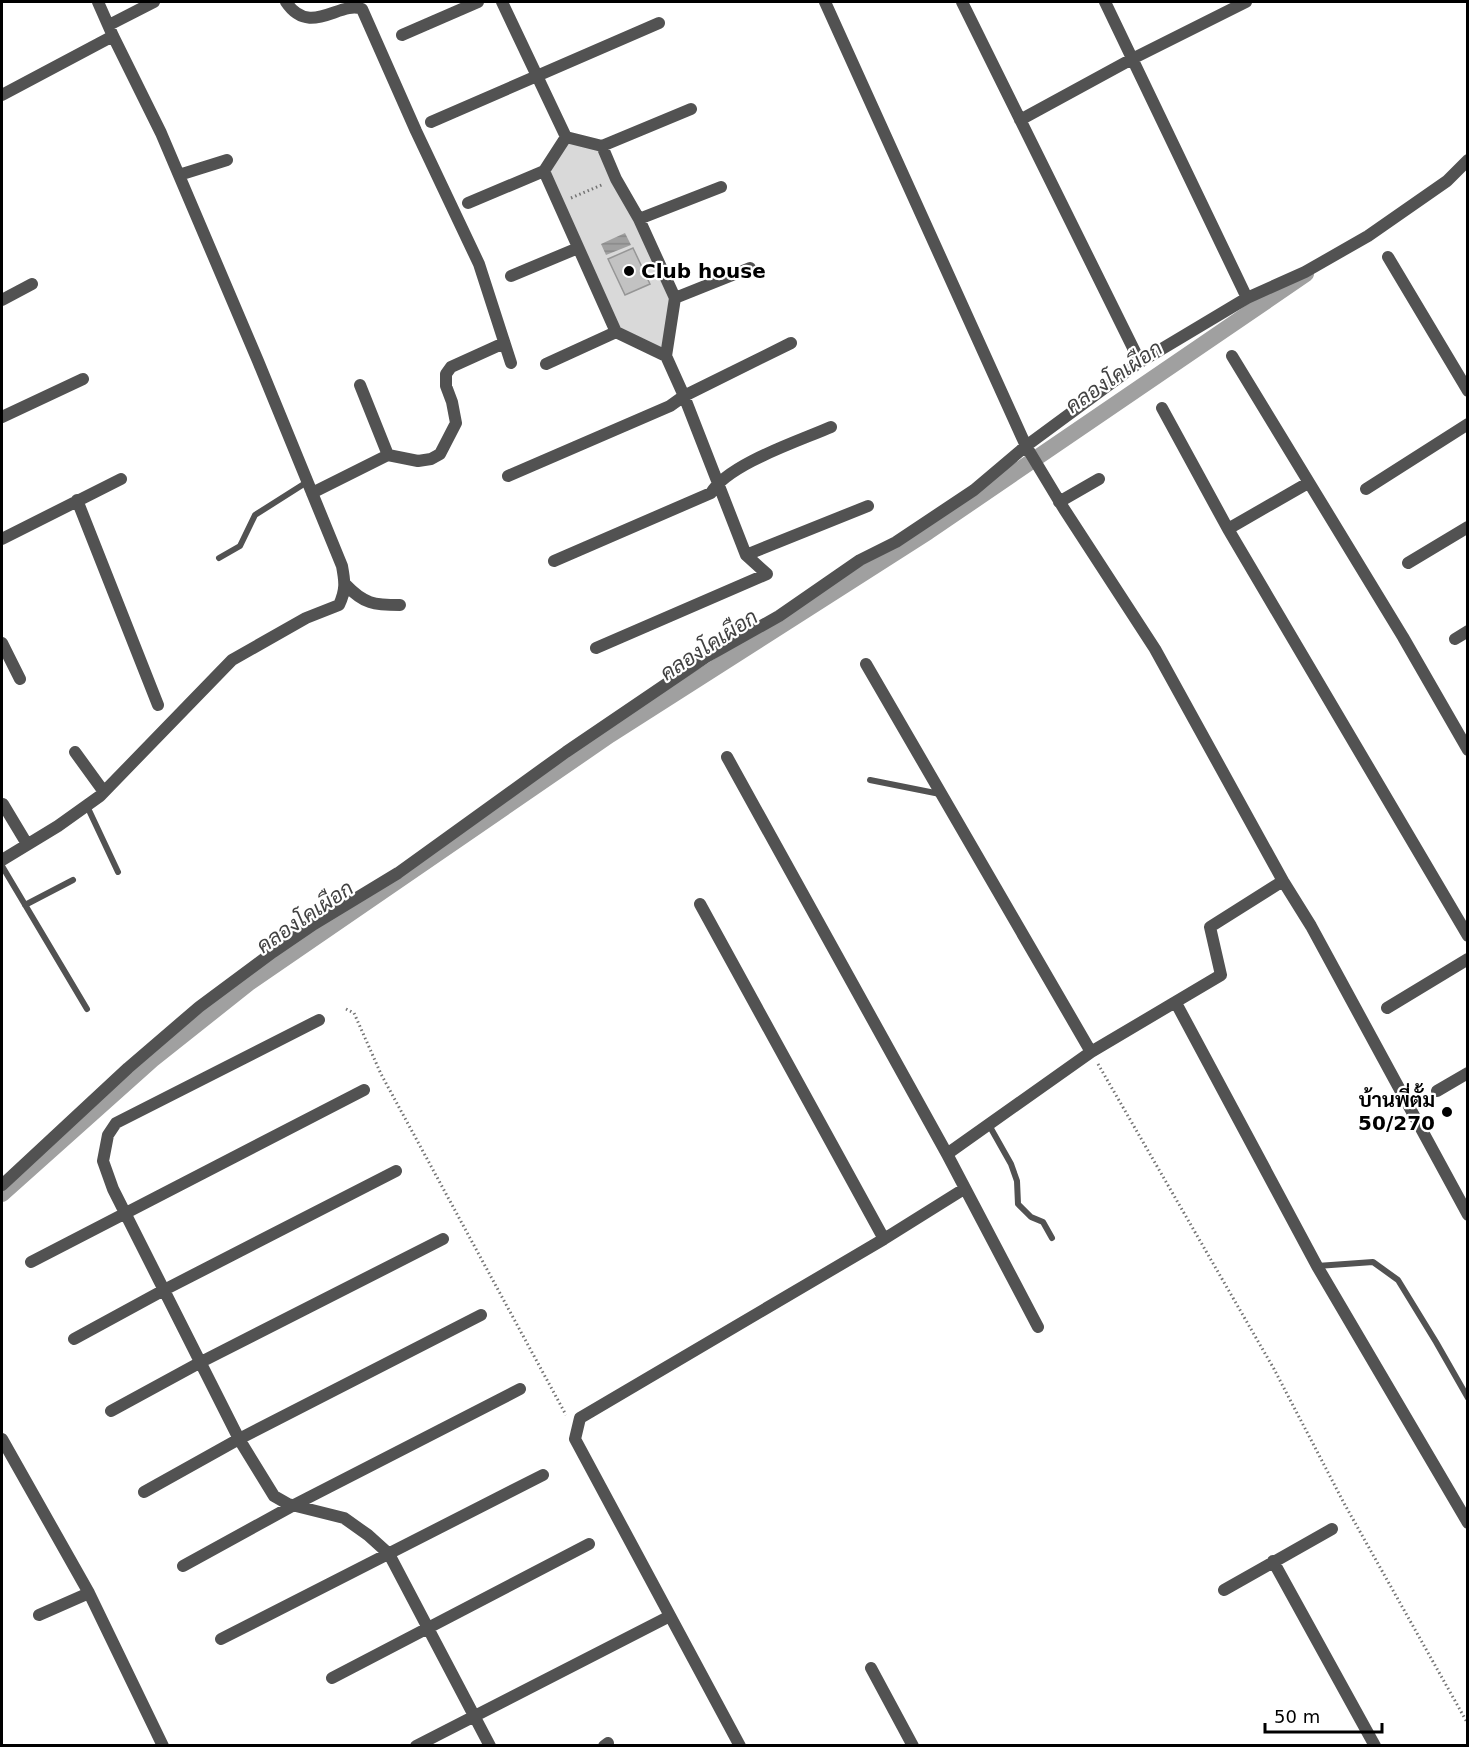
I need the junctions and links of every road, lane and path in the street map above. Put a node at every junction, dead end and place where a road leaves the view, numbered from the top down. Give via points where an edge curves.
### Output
1 (98, 2) edge
2 (154, 2) edge
3 (286, 2) edge
4 (478, 2) edge
5 (502, 2) edge
6 (825, 2) edge
7 (962, 2) edge
8 (1105, 2) edge
9 (1246, 2) edge
10 (659, 23) dead end
11 (111, 31) junction
12 (402, 36) dead end
13 (1132, 59) junction
14 (536, 75) junction
15 (2, 95) edge
16 (691, 109) dead end
17 (1020, 120) junction
18 (431, 122) dead end
19 (566, 137) junction
20 (602, 146) junction
21 (226, 160) dead end
22 (1467, 160) edge
23 (544, 171) junction
24 (179, 175) junction
25 (616, 179) junction
26 (722, 187) dead end
27 (468, 203) dead end
28 (558, 203) junction
29 (639, 219) junction
30 (578, 248) junction
31 (1388, 257) dead end
32 (750, 268) dead end
33 (511, 276) dead end
34 (32, 284) dead end
35 (675, 298) junction
36 (1247, 298) junction
37 (2, 300) edge
38 (616, 332) junction
39 (504, 343) junction
40 (791, 343) dead end
41 (666, 356) junction
42 (1232, 356) dead end
43 (1140, 362) junction
44 (511, 363) dead end
45 (546, 364) dead end
46 (83, 379) dead end
47 (360, 385) dead end
48 (1467, 391) edge
49 (684, 396) junction
50 (1162, 408) dead end
51 (2, 417) edge
52 (1467, 424) edge
53 (831, 427) dead end
54 (1028, 449) junction
55 (388, 454) junction
56 (508, 477) dead end
57 (121, 479) dead end
58 (1099, 479) dead end
59 (717, 483) junction
60 (1308, 483) junction
61 (310, 487) junction
62 (1366, 489) dead end
63 (77, 500) junction
64 (1059, 502) junction
65 (868, 507) dead end
66 (1467, 527) edge
67 (1228, 529) junction
68 (2, 539) edge
69 (747, 555) junction
70 (219, 558) dead end
71 (554, 561) dead end
72 (1408, 563) dead end
73 (346, 585) junction
74 (400, 605) dead end
75 (1467, 632) edge
76 (1455, 639) dead end
77 (2, 643) edge
78 (596, 648) dead end
79 (866, 664) dead end
80 (20, 679) dead end
81 (158, 705) dead end
82 (1467, 750) edge
83 (75, 752) dead end
84 (727, 758) dead end
85 (870, 780) dead end
86 (104, 792) junction
87 (941, 795) junction
88 (3, 804) dead end
89 (87, 806) junction
90 (27, 844) junction
91 (2, 860) edge
92 (2, 866) edge
93 (118, 872) dead end
94 (73, 880) dead end
95 (1283, 881) junction
96 (700, 903) dead end
97 (25, 905) junction
98 (1467, 936) edge
99 (1467, 959) edge
100 (1176, 1003) junction
101 (1388, 1008) dead end
102 (346, 1009) dead end
103 (87, 1010) dead end
104 (319, 1020) dead end
105 (1091, 1052) junction
106 (1467, 1073) edge
107 (364, 1090) dead end
108 (1437, 1091) dead end
109 (988, 1125) junction
110 (947, 1154) junction
111 (396, 1171) dead end
112 (2, 1185) edge
113 (964, 1189) junction
114 (125, 1212) junction
115 (1467, 1215) edge
116 (1052, 1238) dead end
117 (443, 1239) dead end
118 (884, 1239) junction
119 (31, 1262) dead end
120 (1317, 1266) junction
121 (164, 1290) junction
122 (481, 1315) dead end
123 (1038, 1327) dead end
124 (74, 1339) dead end
125 (201, 1362) junction
126 (519, 1389) dead end
127 (1467, 1398) edge
128 (111, 1411) dead end
129 (575, 1433) junction
130 (2, 1439) edge
131 (239, 1439) junction
132 (543, 1475) dead end
133 (144, 1492) dead end
134 (294, 1505) junction
135 (1467, 1523) edge
136 (1332, 1529) dead end
137 (589, 1544) dead end
138 (389, 1554) junction
139 (1273, 1561) junction
140 (183, 1566) dead end
141 (1224, 1590) dead end
142 (89, 1593) junction
143 (39, 1615) dead end
144 (670, 1616) junction
145 (428, 1627) junction
146 (221, 1639) dead end
147 (871, 1668) dead end
148 (332, 1678) dead end
149 (475, 1715) junction
150 (1467, 1724) edge
151 (163, 1746) edge
152 (416, 1746) edge
153 (490, 1746) edge
154 (740, 1746) edge
155 (914, 1746) edge
156 (1375, 1746) edge

1 - 11 street
2 - 11 street
3 - 39 street via 292,12 300,15 323,14 350,6 362,9 478,264
4 - 12 street
5 - 14 street
6 - 54 street
7 - 17 street
8 - 13 street
9 - 13 street
10 - 14 street
11 - 15 street
11 - 24 street
13 - 17 street
13 - 36 street
14 - 18 street
14 - 19 street
16 - 20 street
17 - 43 street
19 - 20 street
19 - 23 street
20 - 25 street
21 - 24 street
22 - 36 street via 1448,181 1368,236 1305,272
23 - 27 street
23 - 28 street
24 - 61 street
25 - 28 path
25 - 29 street
26 - 29 street
28 - 30 street
29 - 35 street
30 - 33 street
30 - 38 street
31 - 48 street
32 - 35 street
34 - 37 street
35 - 41 street
36 - 43 street
38 - 41 street
38 - 45 street
39 - 44 street
39 - 55 street via 446,374 456,423 440,454 418,461
40 - 49 street
41 - 49 street
42 - 60 street
43 - 54 street
46 - 51 street
47 - 55 street
49 - 56 street via 670,406
49 - 59 street
50 - 67 street
52 - 62 street
53 - 59 street via 744,465
54 - 64 street
54 - 112 street via 896,542 860,560 779,616 706,657 398,873 273,952 199,1007
55 - 61 street
57 - 63 street
58 - 64 street
59 - 69 street
59 - 71 street via 711,493
60 - 67 street
60 - 82 street
61 - 70 lane via 255,515 240,546
61 - 73 street
63 - 68 street
63 - 81 street
64 - 95 street via 1155,649
65 - 69 street
66 - 72 street
67 - 98 street
69 - 78 street via 767,574
73 - 74 street via 368,603
73 - 86 street via 339,605 306,618 232,660
75 - 76 street
77 - 80 street
79 - 87 street
83 - 86 street
84 - 110 street
85 - 87 lane
86 - 89 street
87 - 105 street
88 - 90 street
89 - 90 street
89 - 93 lane
90 - 91 street
92 - 97 lane
94 - 97 lane
95 - 100 street via 1209,927 1221,975
95 - 115 street
96 - 118 street
97 - 103 lane
99 - 101 street
100 - 105 street
100 - 120 street
102 - 129 path via 354,1013 381,1074
104 - 114 street via 116,1123 108,1135 103,1161
105 - 109 street
105 - 150 path via 1274,1369
106 - 108 street
107 - 114 street
109 - 110 street
109 - 116 lane via 1011,1164 1018,1204 1043,1222
110 - 113 street
111 - 121 street
113 - 118 street
113 - 123 street
114 - 119 street
114 - 121 street
117 - 125 street
118 - 129 street via 580,1418
120 - 127 lane via 1373,1263 1398,1280
120 - 135 street
121 - 124 street
121 - 125 street
122 - 131 street
125 - 128 street
125 - 131 street
126 - 134 street
129 - 144 street via 574,1439
130 - 142 street
131 - 133 street
131 - 134 street via 274,1496
132 - 138 street
134 - 138 street via 344,1518
134 - 140 street
136 - 139 street
137 - 145 street
138 - 145 street
138 - 146 street
139 - 141 street
139 - 156 street
142 - 143 street
142 - 151 street
144 - 149 street
144 - 154 street
145 - 148 street
145 - 149 street
147 - 155 street
149 - 152 street
149 - 153 street

